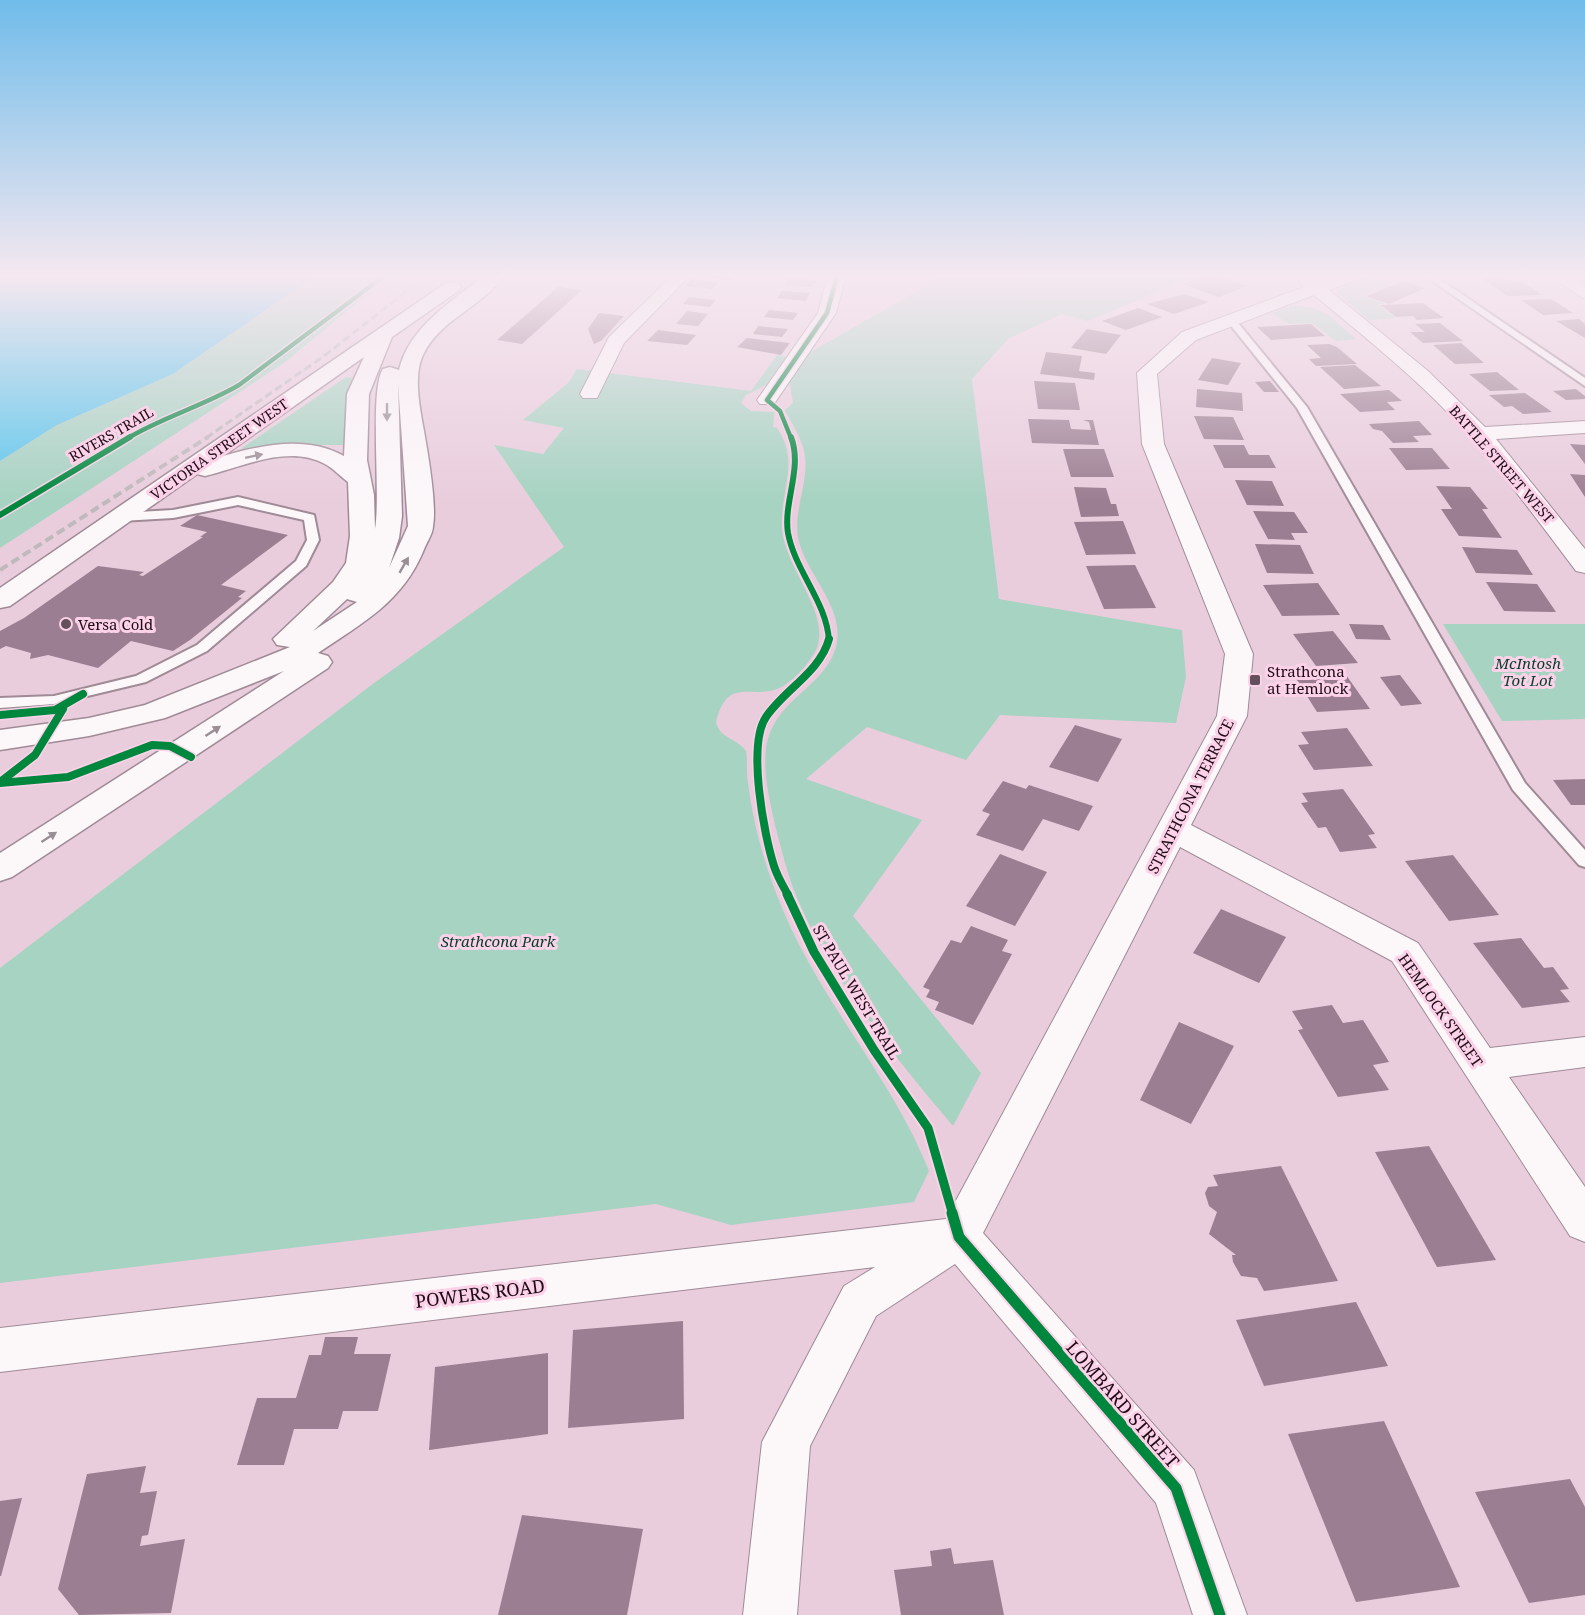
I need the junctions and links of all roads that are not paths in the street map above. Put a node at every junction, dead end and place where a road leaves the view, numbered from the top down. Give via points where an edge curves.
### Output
1 (360, 351) edge
2 (377, 351) edge
3 (399, 351) edge
4 (415, 351) edge
5 (611, 351) edge
6 (801, 351) edge
7 (1172, 351) edge
8 (1256, 351) edge
9 (1392, 351) edge
10 (1539, 351) edge
11 (1585, 383) edge
12 (590, 394) dead end
13 (767, 400) dead end
14 (1585, 427) edge
15 (1478, 434) junction
16 (178, 478) junction
17 (357, 478) junction
18 (121, 517) junction
19 (1585, 566) edge
20 (0, 600) edge
21 (376, 601) junction
22 (255, 664) junction
23 (219, 687) junction
24 (0, 703) edge
25 (0, 740) edge
26 (1173, 830) junction
27 (1585, 861) edge
28 (0, 869) edge
29 (1585, 1052) edge
30 (1480, 1065) junction
31 (1585, 1223) edge
32 (959, 1237) junction
33 (0, 1350) edge
34 (770, 1615) edge
35 (1220, 1615) edge

1 - 16 main road, VICTORIA STREET WEST
2 - 17 main road via 358,394
3 -> 22 main road via 388,380 389,531 380,562 361,590 329,619
21 -> 4 main road via 394,582 421,526 408,374
5 - 12 street
6 - 13 street
7 - 26 street, STRATHCONA TERRACE via 1147,373 1153,444 1239,654 1232,716
8 - 27 lane via 1302,406 1519,786
9 - 15 street, BATTLE STREET WEST
10 - 11 lane
14 - 15 street
15 - 19 street, BATTLE STREET WEST
16 -> 17 main road via 229,461 285,451 305,451 331,458
16 - 18 main road, VICTORIA STREET WEST
17 - 22 main road via 363,528 358,563 343,587 316,615
18 - 20 main road, VICTORIA STREET WEST
18 - 24 lane via 173,514 238,501 310,518 313,540 302,563 202,648 141,679 54,700
21 - 23 main road via 294,657
28 -> 21 main road via 317,663
22 - 23 main road
23 - 25 main road via 154,712 89,727
26 - 30 street, HEMLOCK STREET via 1405,952
26 - 32 street, STRATHCONA TERRACE
29 - 30 street
30 - 31 street, HEMLOCK STREET
32 - 33 street, POWERS ROAD
32 - 34 street via 860,1301 786,1442
32 - 35 street, LOMBARD STREET via 1176,1488

